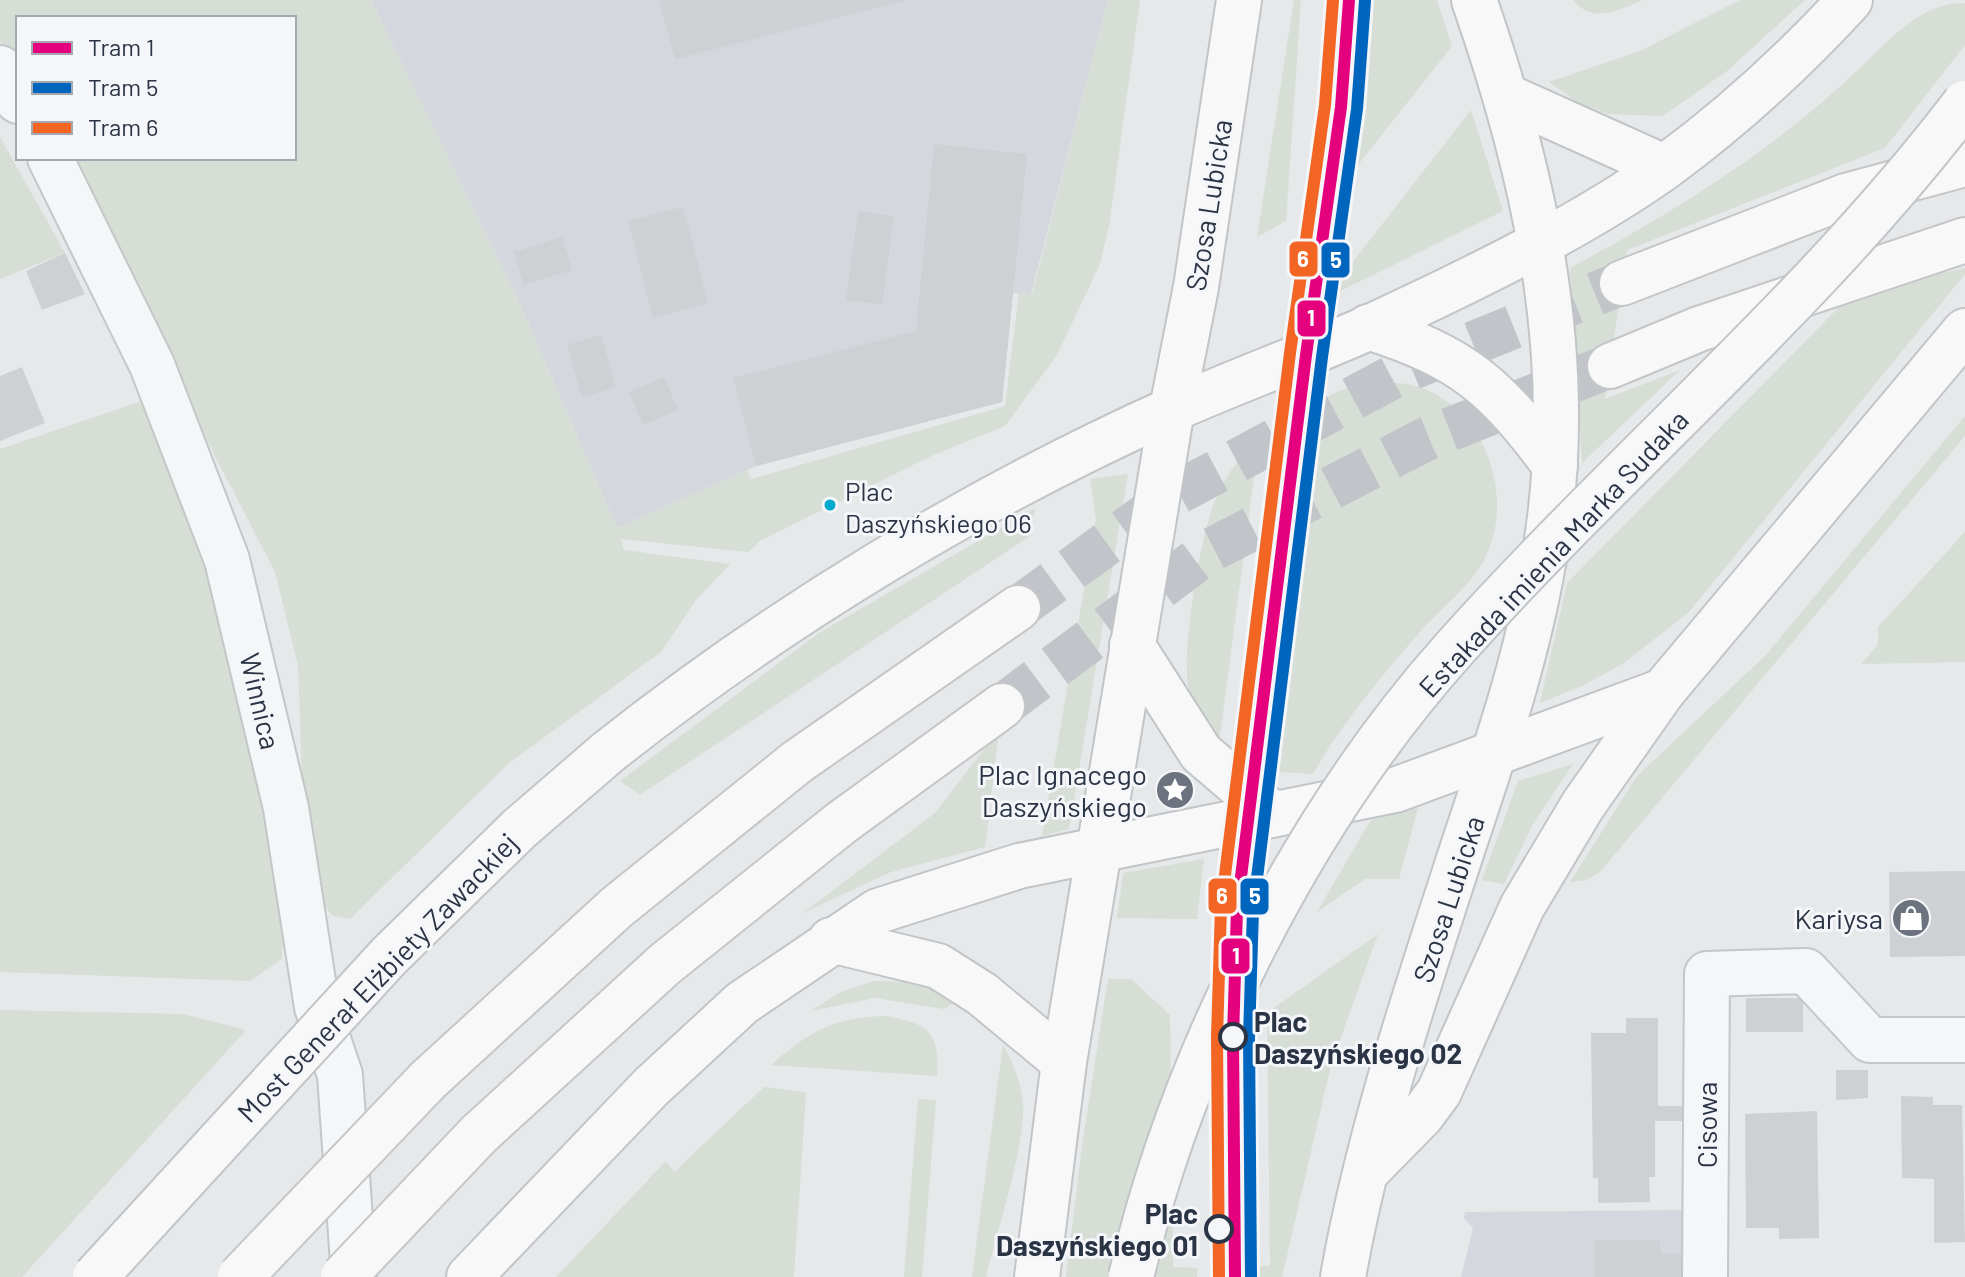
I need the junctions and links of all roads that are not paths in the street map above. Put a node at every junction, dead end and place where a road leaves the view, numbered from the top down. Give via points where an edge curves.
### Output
1 (1239, 0) edge
2 (1474, 0) edge
3 (1850, 0) edge
4 (0, 68) edge
5 (1506, 96) junction
6 (16, 97) edge
7 (1965, 103) edge
8 (51, 160) edge
9 (1965, 164) edge
10 (1664, 167) junction
11 (1965, 240) edge
12 (1542, 241) junction
13 (1622, 283) tunnel mouth
14 (1368, 327) junction
15 (1965, 331) edge
16 (1610, 366) tunnel mouth
17 (1172, 409) junction
18 (1555, 466) junction
19 (1018, 608) tunnel mouth
20 (1132, 645) junction
21 (1663, 691) junction
22 (1002, 706) tunnel mouth
23 (1494, 754) junction
24 (1270, 812) junction
25 (1100, 848) junction
26 (831, 940) junction
27 (1965, 1040) edge
28 (1064, 1062) junction
29 (1363, 1175) junction
30 (95, 1277) edge
31 (240, 1277) edge
32 (343, 1277) edge
33 (354, 1277) edge
34 (469, 1277) edge
35 (1037, 1277) edge
36 (1131, 1277) edge
37 (1343, 1277) edge
38 (1705, 1277) edge

1 - 17 main road, Szosa Lubicka
2 - 5 main road
3 - 10 main road via 1737,110
4 - 6 street
5 - 10 main road
5 - 12 main road
7 - 36 main road, Estakada imienia Marka Sudaka, bridge via 1794,303 1452,651 1340,801 1287,884 1237,980 1161,1167
8 - 33 street, Winnica via 152,365 227,560 286,808 317,1007 340,1075
9 - 13 main road via 1846,196
10 - 12 main road
11 - 16 main road via 1699,329
12 - 14 main road
12 - 18 main road via 1554,371
14 - 17 main road
14 - 18 main road via 1457,363 1500,399
15 - 21 main road
17 - 20 main road
17 - 30 main road, Most Generał Elżbiety Zawackiej, bridge via 878,565 735,656 607,753 520,828 389,956
18 - 23 main road via 1538,590
19 - 31 main road, bridge via 797,762 617,907 428,1080
20 - 24 main road via 1201,753
20 - 25 main road
21 - 23 main road
21 - 29 main road via 1583,805 1522,907 1439,1092
22 - 32 main road, bridge via 841,823 665,964 479,1134
23 - 24 main road via 1395,790
23 - 29 main road, Szosa Lubicka
24 - 25 main road
25 - 26 main road via 941,888 878,911
25 - 28 main road
26 - 28 main road via 938,966 982,994
26 - 34 main road via 742,1003 651,1087
27 - 38 street, Cisowa via 1870,1040 1806,971 1707,974
28 - 35 main road
29 - 37 main road, Szosa Lubicka

